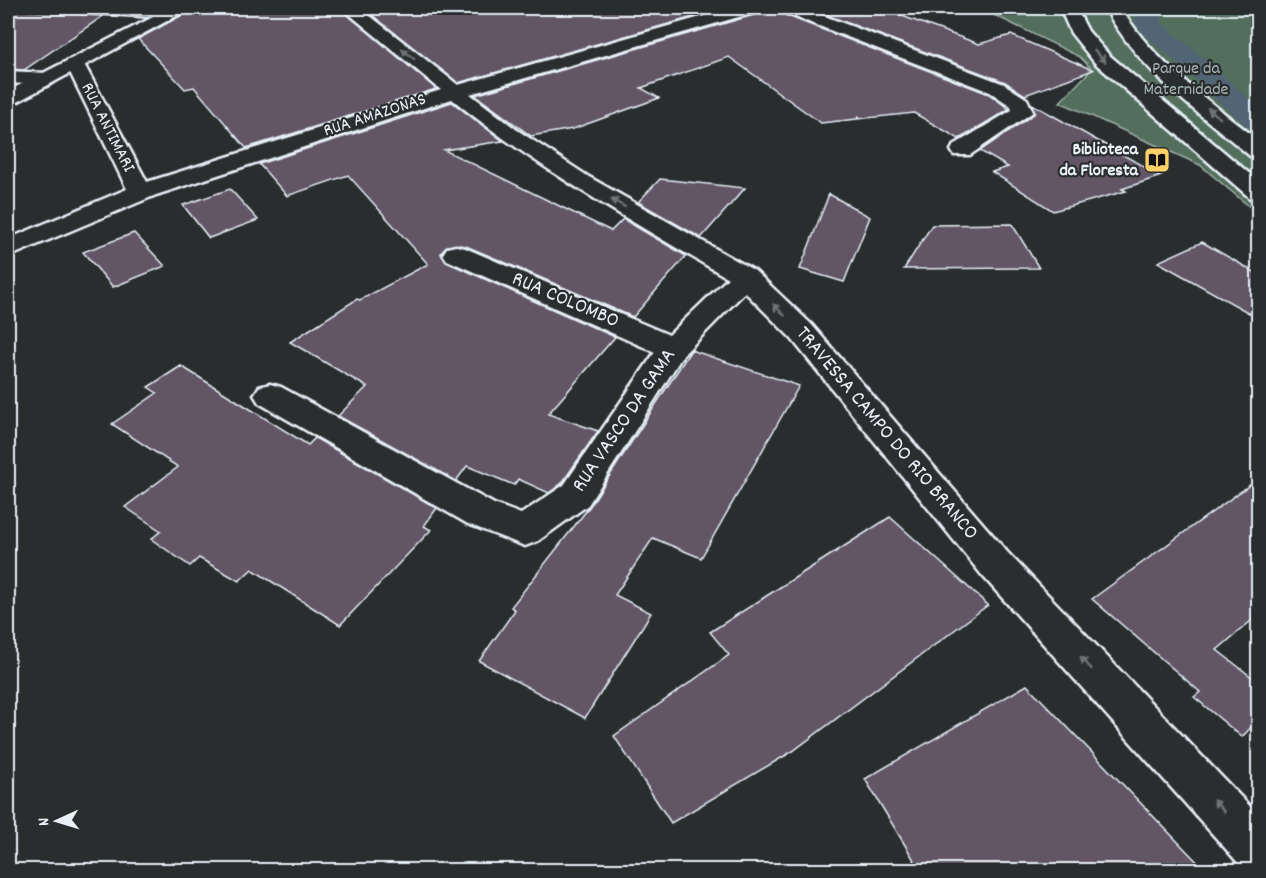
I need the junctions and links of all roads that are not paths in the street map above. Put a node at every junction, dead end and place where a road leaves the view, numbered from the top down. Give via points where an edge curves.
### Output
1 (92, 8) edge
2 (350, 8) edge
3 (750, 8) edge
4 (789, 8) edge
5 (1068, 8) edge
6 (1113, 8) edge
7 (177, 10) edge
8 (75, 64) junction
9 (8, 77) edge
10 (45, 79) junction
11 (453, 91) junction
12 (8, 99) edge
13 (962, 150) dead end
14 (1258, 151) edge
15 (140, 191) junction
16 (1258, 193) edge
17 (8, 249) edge
18 (456, 254) dead end
19 (745, 277) junction
20 (673, 348) junction
21 (270, 395) dead end
22 (1258, 849) edge

1 - 7 street
11 -> 2 street, TRAVESSA CAMPO DO RIO BRANCO
3 - 11 street, RUA AMAZONAS
4 - 13 street via 997,88 1020,102 1023,112
5 -> 16 street via 1080,33 1102,59
14 -> 6 street via 1142,51
7 - 8 street
8 - 10 street
8 - 15 street, RUA ANTIMARI
9 - 10 street
10 - 12 street
11 - 15 street, RUA AMAZONAS
19 -> 11 street, TRAVESSA CAMPO DO RIO BRANCO via 581,182 509,135
15 - 17 street, RUA AMAZONAS
18 - 20 street, RUA COLOMBO
19 - 20 street, RUA VASCO DA GAMA
22 -> 19 street, TRAVESSA CAMPO DO RIO BRANCO via 994,563 801,331
20 - 21 street, RUA VASCO DA GAMA via 576,495 525,531 481,514

